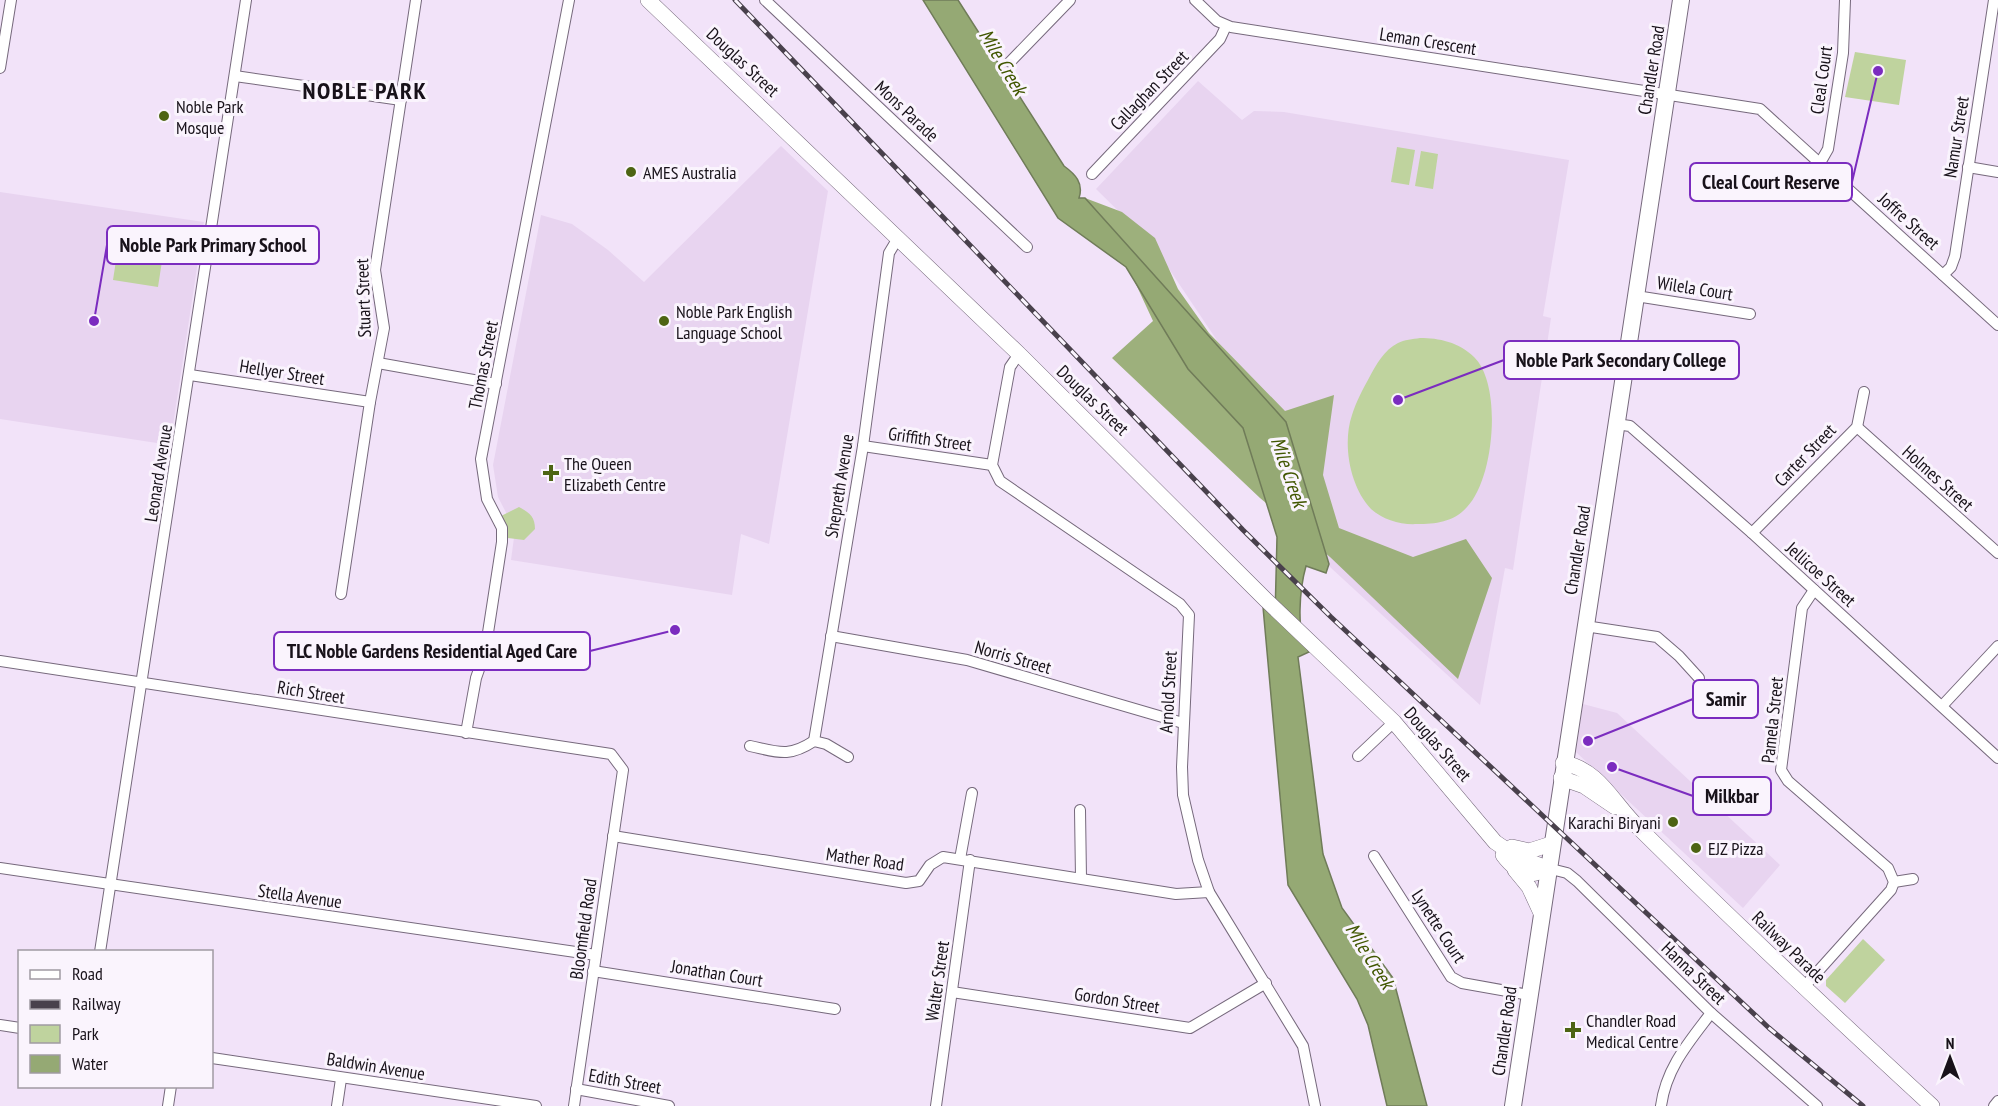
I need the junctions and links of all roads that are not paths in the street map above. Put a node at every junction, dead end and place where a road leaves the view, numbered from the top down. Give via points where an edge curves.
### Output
1 (11, 0) edge
2 (246, 0) edge
3 (416, 0) edge
4 (569, 0) edge
5 (648, 0) edge
6 (765, 0) edge
7 (1070, 0) edge
8 (1195, 0) edge
9 (1682, 0) edge
10 (1845, 0) edge
11 (1994, 0) edge
12 (1226, 26) junction
13 (1010, 62) dead end
14 (0, 68) edge
15 (235, 76) junction
16 (1667, 94) junction
17 (400, 100) junction
18 (1820, 163) junction
19 (1968, 167) junction
20 (1998, 172) edge
21 (1092, 174) dead end
22 (898, 238) junction
23 (1027, 247) dead end
24 (1943, 275) junction
25 (1636, 296) junction
26 (1750, 314) dead end
27 (1998, 325) edge
28 (1019, 354) junction
29 (378, 363) junction
30 (190, 375) junction
31 (496, 384) junction
32 (1864, 392) dead end
33 (370, 402) junction
34 (1616, 424) junction
35 (1857, 427) junction
36 (863, 446) junction
37 (992, 465) junction
38 (1752, 533) junction
39 (1998, 553) edge
40 (1814, 590) junction
41 (341, 594) dead end
42 (1585, 626) junction
43 (831, 636) junction
44 (1998, 646) edge
45 (0, 661) edge
46 (1699, 678) dead end
47 (142, 683) junction
48 (1942, 706) junction
49 (1394, 722) junction
50 (1183, 723) junction
51 (466, 733) junction
52 (814, 741) junction
53 (750, 746) dead end
54 (1359, 756) dead end
55 (616, 758) joint
56 (848, 758) dead end
57 (1998, 758) edge
58 (1562, 771) junction
59 (972, 793) dead end
60 (1080, 810) dead end
61 (613, 836) junction
62 (1493, 839) junction
63 (1551, 844) junction
64 (1374, 856) dead end
65 (965, 859) junction
66 (1510, 864) junction
67 (0, 868) edge
68 (1547, 868) junction
69 (1081, 878) junction
70 (1913, 879) dead end
71 (1894, 882) junction
72 (111, 885) junction
73 (1209, 892) junction
74 (1541, 913) junction
75 (100, 950) edge
76 (596, 956) junction
77 (593, 970) junction
78 (1266, 983) junction
79 (1803, 988) junction
80 (952, 992) junction
81 (1529, 994) junction
82 (835, 1009) dead end
83 (1711, 1013) junction
84 (0, 1025) edge
85 (18, 1028) edge
86 (213, 1058) edge
87 (341, 1079) junction
88 (171, 1088) edge
89 (576, 1089) junction
90 (1998, 1101) edge
91 (168, 1106) edge
92 (337, 1106) edge
93 (536, 1106) edge
94 (573, 1106) edge
95 (669, 1106) edge
96 (936, 1106) edge
97 (1316, 1106) edge
98 (1513, 1106) edge
99 (1661, 1106) edge
100 (1817, 1106) edge
101 (1932, 1106) edge
102 (1994, 1106) edge

1 - 14 street
2 - 15 street, Leonard Avenue
3 - 17 street, Stuart Street
4 - 31 street, Thomas Street
5 - 22 main road, Douglas Street
6 - 23 street, Mons Parade
7 - 13 street
8 - 12 street
9 - 16 main road, Chandler Road
10 - 18 street, Cleal Court via 1843,53 1828,149
11 - 19 street, Namur Street
12 - 16 street, Leman Crescent
12 - 21 street, Callaghan Street via 1220,39
15 - 17 street
15 - 30 street, Leonard Avenue
16 - 18 street, Joffre Street via 1760,109
16 - 25 main road, Chandler Road
17 - 29 street, Stuart Street via 375,270 384,319
18 - 24 street, Joffre Street
19 - 20 street
19 - 24 street, Namur Street via 1955,256
22 - 28 main road, Douglas Street
22 - 36 street, Shepreth Avenue via 889,253
24 - 27 street, Joffre Street
25 - 26 street, Wilela Court
25 - 34 main road, Chandler Road
28 - 37 street via 1010,367
28 - 49 main road, Douglas Street
29 - 31 street
29 - 33 street, Stuart Street
30 - 33 street, Hellyer Street
30 - 47 street, Leonard Avenue
31 - 51 street, Thomas Street via 481,459 487,499 502,528 502,542 485,652
32 - 35 street, Carter Street
33 - 41 street, Stuart Street
34 - 38 street, Jellicoe Street via 1630,426
34 - 42 main road, Chandler Road
35 - 38 street, Carter Street
35 - 39 street, Holmes Street
36 - 37 street, Griffith Street
36 - 43 street, Shepreth Avenue
37 - 50 street, Arnold Street via 1000,481 1180,604 1188,615
38 - 40 street, Jellicoe Street
40 - 48 street, Jellicoe Street
40 - 71 street, Pamela Street via 1802,608 1781,770 1788,781 1888,868
42 - 46 street via 1657,637
42 - 58 main road, Chandler Road
43 - 50 street, Norris Street via 968,660
43 - 52 street, Shepreth Avenue
44 - 48 street
45 - 47 street, Rich Street
47 - 51 street, Rich Street
47 - 72 street, Leonard Avenue
48 - 57 street, Jellicoe Street
49 - 54 street
49 - 62 main road, Douglas Street
50 - 73 street, Arnold Street via 1183,795
51 - 55 street, Rich Street via 611,754
52 - 53 street via 797,752
52 - 56 street
55 - 61 street, Bloomfield Road via 623,770
58 - 63 main road, Chandler Road
58 - 79 main road, Railway Parade via 1623,812
59 - 65 street, Walter Street
60 - 69 street
61 - 65 street, Mather Road via 906,883 919,881 930,865 943,857
61 - 76 street, Bloomfield Road
62 - 63 main road via 1521,850
62 - 66 main road, Douglas Street
62 - 68 main road, Douglas Street via 1517,857
63 - 68 main road, Chandler Road
64 - 81 street, Lynette Court via 1451,977 1462,983
65 - 69 street, Mather Road
65 - 80 street, Walter Street
66 - 68 main road via 1527,874
66 - 74 main road, Douglas Street via 1529,886
67 - 72 street, Stella Avenue
68 - 74 main road, Chandler Road
68 - 83 street, Hanna Street via 1564,872 1577,881
69 - 73 street, Mather Road via 1176,894
70 - 71 street
71 - 79 street
72 - 75 street, Leonard Avenue
72 - 76 street, Stella Avenue
73 - 78 street, Arnold Street
74 - 81 main road, Chandler Road
76 - 77 street, Bloomfield Road
77 - 82 street, Jonathan Court
77 - 89 street, Bloomfield Road
78 - 80 street, Gordon Street via 1190,1028
78 - 97 street, Arnold Street via 1303,1046
79 - 101 main road, Railway Parade
80 - 96 street, Walter Street
81 - 98 main road, Chandler Road
83 - 99 street via 1681,1052 1670,1073
83 - 100 street, Hanna Street
84 - 85 street
86 - 87 street, Baldwin Avenue
87 - 92 street
87 - 93 street, Baldwin Avenue
88 - 91 street
89 - 94 street, Bloomfield Road
89 - 95 street, Edith Street
90 - 102 street

